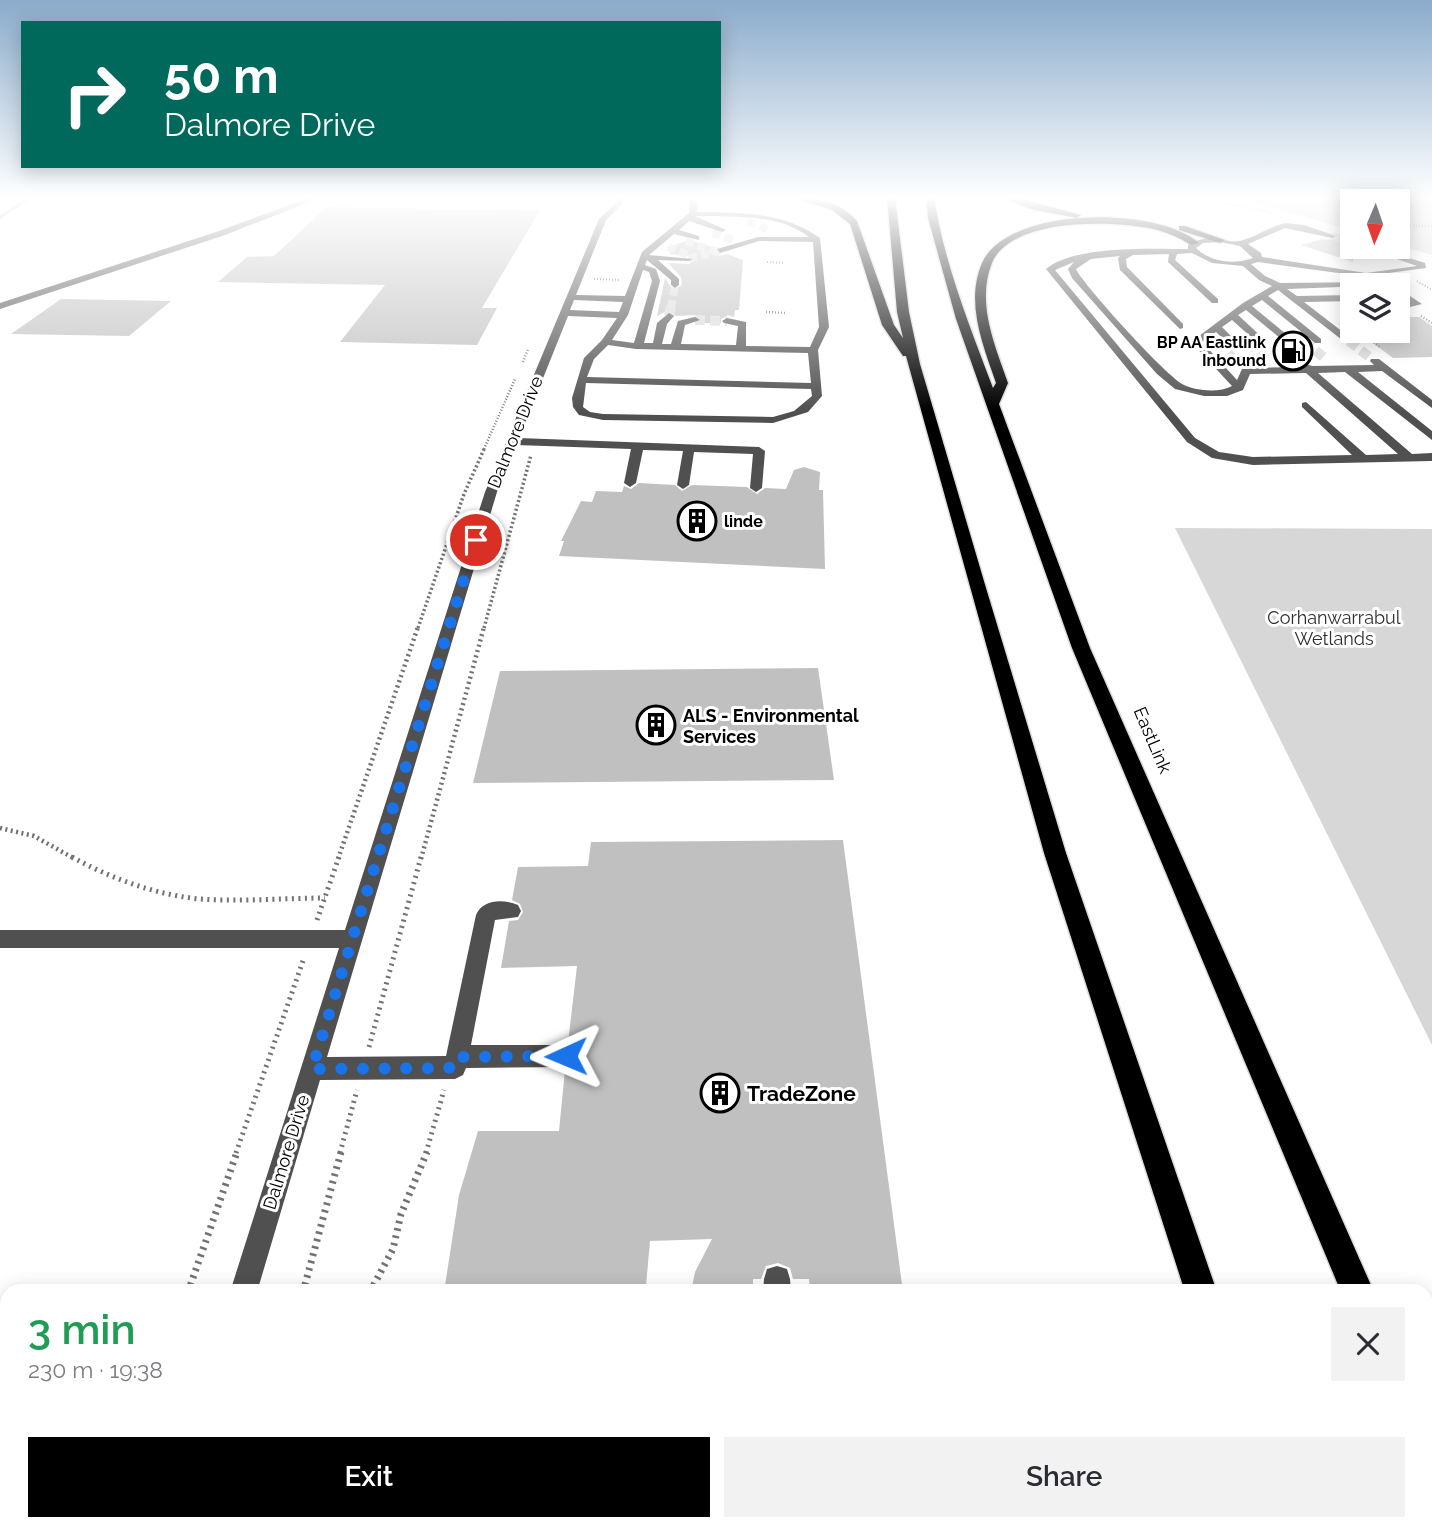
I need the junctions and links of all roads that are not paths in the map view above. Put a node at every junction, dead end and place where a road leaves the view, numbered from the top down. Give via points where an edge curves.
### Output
1 (114, 268) edge
2 (582, 268) edge
3 (641, 268) edge
4 (651, 268) edge
5 (658, 268) edge
6 (819, 268) edge
7 (869, 268) edge
8 (898, 268) edge
9 (947, 268) edge
10 (986, 268) edge
11 (1051, 268) edge
12 (1072, 268) edge
13 (1123, 268) edge
14 (1180, 268) edge
15 (1251, 268) edge
16 (1323, 268) edge
17 (1418, 268) edge
18 (1355, 273) edge
19 (1372, 273) edge
20 (675, 285) dead end
21 (1340, 293) edge
22 (1340, 298) edge
23 (629, 299) junction
24 (1296, 299) junction
25 (1215, 301) dead end
26 (567, 305) junction
27 (0, 306) edge
28 (1243, 308) junction
29 (1340, 308) edge
30 (1307, 309) junction
31 (623, 315) junction
32 (669, 316) tunnel mouth
33 (695, 320) tunnel mouth
34 (727, 321) dead end
35 (1180, 326) dead end
36 (1340, 334) tunnel mouth
37 (1289, 341) tunnel mouth
38 (1304, 341) tunnel mouth
39 (1318, 341) tunnel mouth
40 (1333, 341) tunnel mouth
41 (606, 342) junction
42 (1248, 342) tunnel mouth
43 (1262, 342) tunnel mouth
44 (1276, 342) tunnel mouth
45 (1217, 343) dead end
46 (1233, 343) dead end
47 (638, 346) junction
48 (666, 347) junction
49 (741, 348) junction
50 (813, 350) junction
51 (1237, 362) tunnel mouth
52 (914, 364) junction
53 (1310, 365) junction
54 (1347, 365) junction
55 (1250, 366) junction
56 (582, 380) junction
57 (817, 386) junction
58 (1409, 387) junction
59 (1432, 387) edge
60 (1239, 388) junction
61 (1430, 402) edge
62 (1306, 405) dead end
63 (992, 406) junction
64 (1432, 437) edge
65 (511, 441) junction
66 (638, 446) junction
67 (689, 448) junction
68 (1408, 457) junction
69 (1432, 457) edge
70 (1363, 459) junction
71 (630, 483) dead end
72 (683, 485) dead end
73 (755, 488) dead end
74 (510, 911) dead end
75 (0, 939) edge
76 (352, 939) junction
77 (566, 1056) dead end
78 (454, 1063) junction
79 (312, 1069) junction
80 (245, 1284) edge
81 (1198, 1284) edge
82 (1355, 1284) edge

1 - 27 street
2 - 26 street, Dalmore Drive
3 - 23 street
4 - 47 street via 656,281
5 - 20 street via 675,279
6 - 50 street via 824,327
7 - 52 highway via 888,325
8 - 52 highway
9 - 63 highway, EastLink
10 - 63 highway via 980,293 982,319 1002,383
11 - 70 street via 1203,450 1253,461
12 - 60 street via 1074,276 1179,387 1219,394
13 - 35 street
14 - 25 street
15 - 28 street via 1262,278
16 - 18 street
17 - 19 street
21 - 28 street
22 - 24 street
23 - 26 street
23 - 31 street
24 - 28 street
24 - 30 street
26 - 31 street
26 - 65 street, Dalmore Drive
28 - 37 street
28 - 38 street
28 - 39 street
28 - 40 street
28 - 42 street
28 - 43 street
28 - 44 street
28 - 45 street
28 - 46 street
28 - 60 street via 1196,342
29 - 30 street
30 - 36 street
31 - 41 street
32 - 48 street
33 - 48 street via 681,323
34 - 49 street via 743,324
41 - 47 street
41 - 56 street via 589,358
47 - 48 street
48 - 49 street
49 - 50 street
50 - 57 street
51 - 55 street
52 - 81 highway via 1055,853
53 - 54 street
53 - 55 street
53 - 68 street
54 - 58 street via 1384,368
54 - 64 street
55 - 60 street
56 - 57 street
56 - 57 street via 577,407 603,417 773,421 811,405
58 - 59 street
58 - 61 street
62 - 70 street
63 - 82 highway, EastLink via 1081,648
65 - 66 street
65 - 76 street, Dalmore Drive via 491,492
66 - 67 street
66 - 71 street
67 - 72 street
67 - 73 street via 759,451
68 - 69 street
68 - 70 street
74 - 78 street via 486,915
75 - 76 street
76 - 79 street, Dalmore Drive
77 - 78 street
78 - 79 street
79 - 80 street, Dalmore Drive

